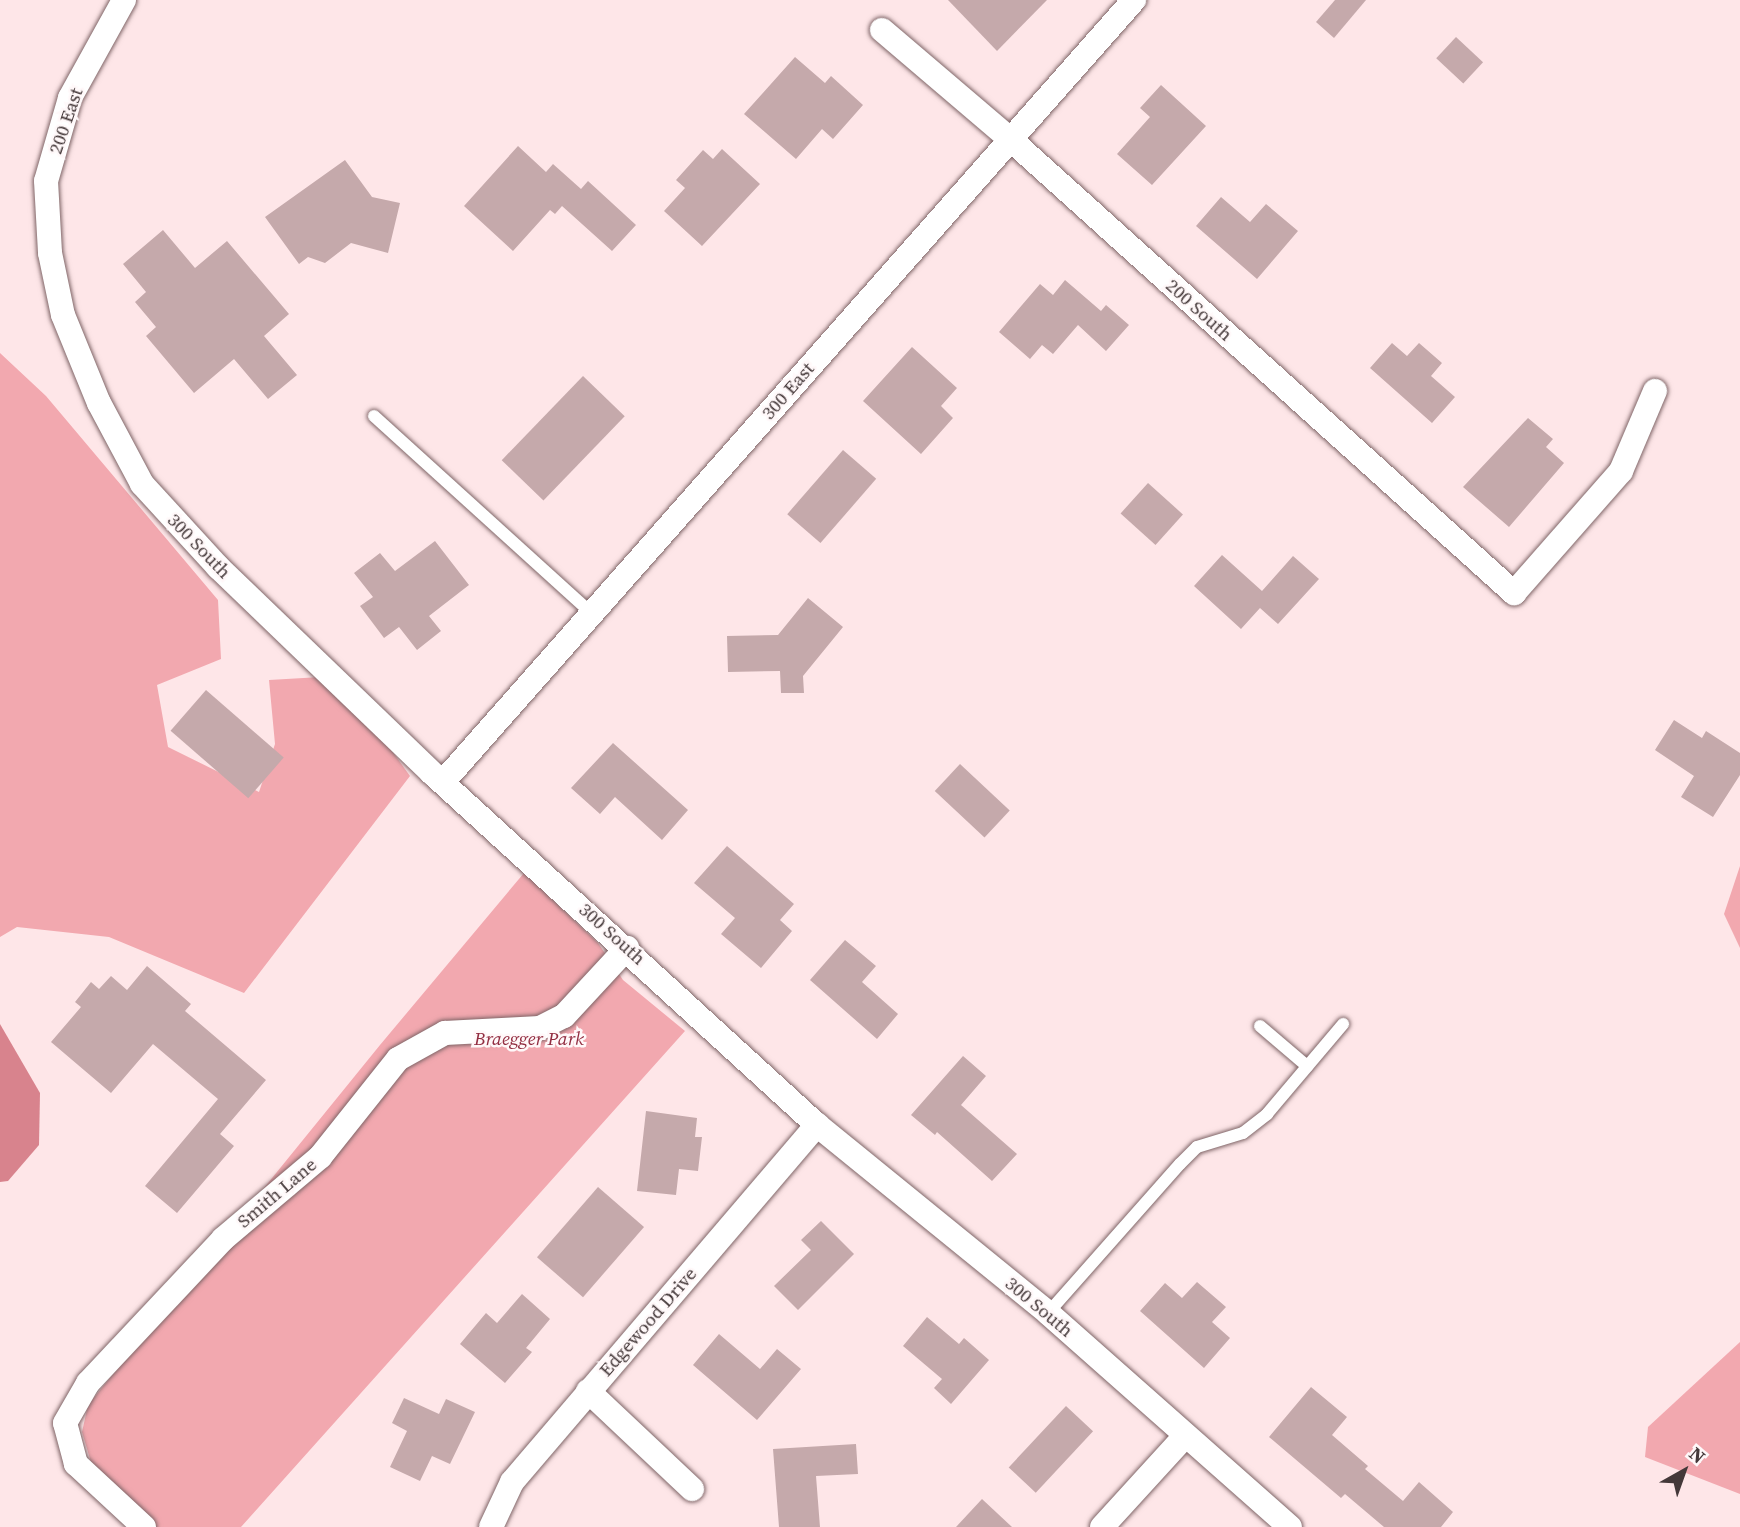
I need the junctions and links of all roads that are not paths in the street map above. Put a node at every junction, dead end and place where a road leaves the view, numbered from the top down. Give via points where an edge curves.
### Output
1 (124, 0) edge
2 (1133, 0) edge
3 (882, 30) dead end
4 (1009, 138) junction
5 (50, 253) joint
6 (1655, 391) dead end
7 (374, 415) dead end
8 (592, 614) junction
9 (443, 782) junction
10 (627, 948) junction
11 (1343, 1024) dead end
12 (1259, 1026) dead end
13 (1307, 1066) junction
14 (817, 1125) junction
15 (1048, 1313) junction
16 (588, 1391) junction
17 (1185, 1436) junction
18 (692, 1489) dead end
19 (144, 1527) edge
20 (491, 1527) edge
21 (1102, 1527) edge
22 (1290, 1527) edge

1 - 5 street, 200 East via 70,98 46,181
2 - 4 street, 300 East
3 - 4 street, 200 South
4 - 6 street, 200 South via 1514,593 1622,471
4 - 8 street, 300 East
5 - 9 street, 300 South via 63,315 99,404 142,484 218,567
7 - 8 lane
8 - 9 street, 300 East
9 - 10 street, 300 South
10 - 14 street, 300 South
10 - 19 street, Smith Lane via 564,1016 540,1028 445,1033 397,1059 320,1157 223,1239 88,1383 65,1423 76,1464
11 - 13 lane
12 - 13 lane
13 - 15 lane via 1267,1114 1243,1133 1197,1147
14 - 15 street, 300 South
14 - 16 street, Edgewood Drive
15 - 17 street, 300 South
16 - 18 street
16 - 20 street, Edgewood Drive via 512,1482
17 - 21 street
17 - 22 street, 300 South

